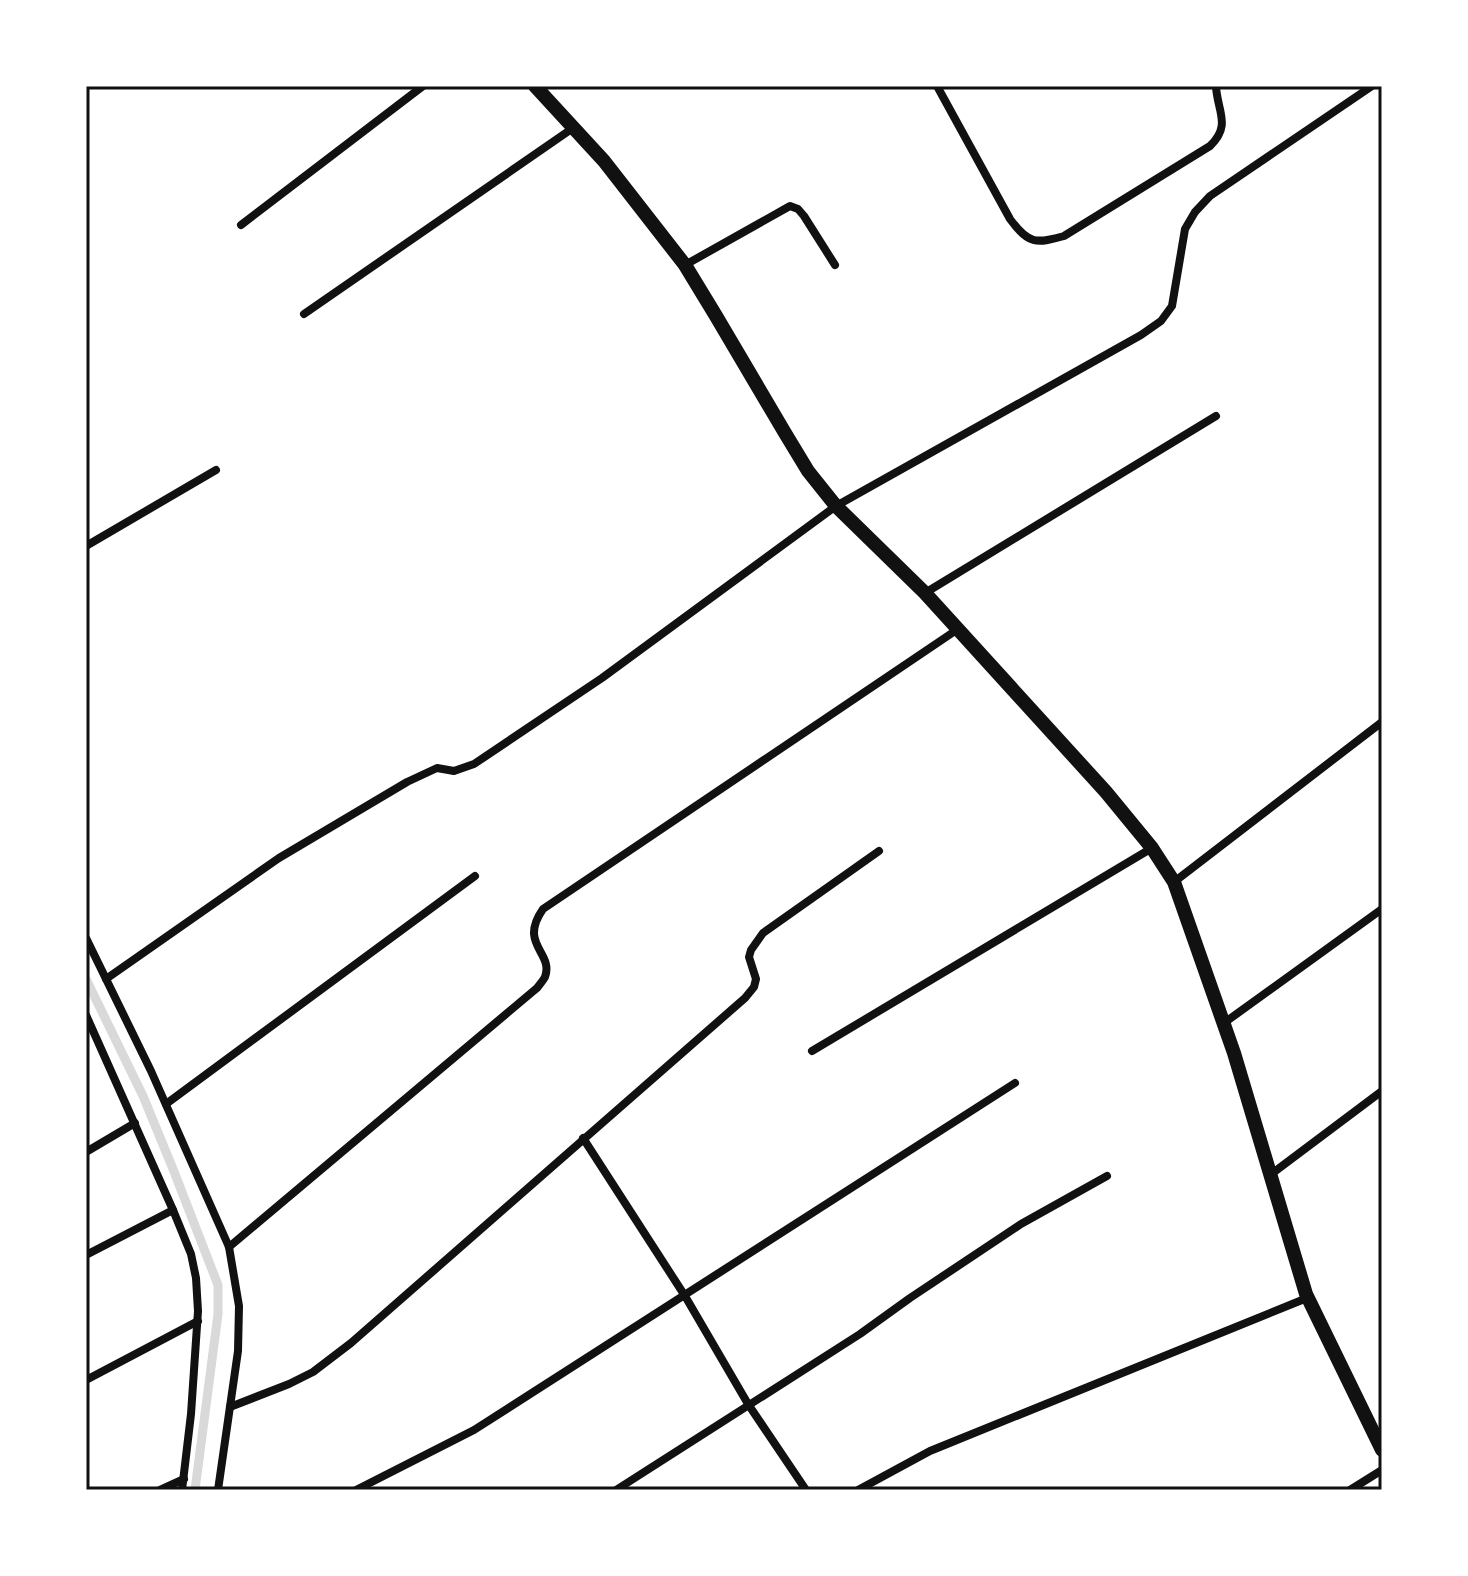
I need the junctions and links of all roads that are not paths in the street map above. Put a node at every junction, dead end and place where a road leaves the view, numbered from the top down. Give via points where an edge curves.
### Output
1 (423, 86) edge
2 (535, 86) edge
3 (937, 86) edge
4 (1216, 86) edge
5 (1370, 87) edge
6 (573, 128) junction
7 (241, 225) dead end
8 (685, 265) junction
9 (835, 265) dead end
10 (304, 314) dead end
11 (1216, 416) dead end
12 (216, 470) dead end
13 (836, 506) junction
14 (86, 546) edge
15 (925, 593) junction
16 (958, 629) junction
17 (1382, 722) edge
18 (1152, 848) junction
19 (879, 851) dead end
20 (475, 876) dead end
21 (1174, 882) junction
22 (1382, 909) edge
23 (86, 938) edge
24 (106, 979) junction
25 (86, 1015) edge
26 (1224, 1023) junction
27 (88, 1026) edge
28 (812, 1051) dead end
29 (1015, 1083) dead end
30 (1382, 1091) edge
31 (166, 1104) junction
32 (135, 1123) junction
33 (583, 1138) junction
34 (86, 1152) edge
35 (1270, 1175) junction
36 (1107, 1176) dead end
37 (173, 1210) junction
38 (229, 1247) junction
39 (86, 1255) edge
40 (685, 1296) junction
41 (1307, 1298) junction
42 (198, 1321) junction
43 (86, 1380) edge
44 (748, 1404) junction
45 (230, 1407) junction
46 (1382, 1450) edge
47 (1382, 1470) edge
48 (184, 1479) junction
49 (160, 1490) edge
50 (182, 1490) edge
51 (218, 1490) edge
52 (356, 1490) edge
53 (616, 1490) edge
54 (806, 1490) edge
55 (858, 1490) edge
56 (1350, 1490) edge

1 - 7 street
2 - 6 street
3 - 4 street via 1010,219 1029,239 1043,242 1064,236 1210,146 1222,124
5 - 13 street via 1210,196 1195,212 1185,229 1172,306 1161,321
6 - 8 street
6 - 10 street
8 - 9 street via 790,206 804,216
8 - 13 street via 808,471
11 - 15 street
12 - 14 street
13 - 15 street
13 - 24 street via 602,678 474,764 454,771 437,768 407,782 279,858
15 - 16 street
16 - 18 street
16 - 38 street via 543,909 533,936 546,976 537,988
17 - 21 street
18 - 21 street
18 - 28 street
19 - 33 street via 763,933 749,957 756,979 745,998
20 - 31 street
21 - 26 street
22 - 26 street
23 - 24 street
24 - 31 street
25 - 27 street
26 - 35 street
27 - 32 street
29 - 40 street
30 - 35 street
31 - 38 street
32 - 34 street
32 - 37 street
33 - 40 street
33 - 45 street via 313,1372
35 - 41 street
36 - 44 street via 1021,1224
37 - 39 street
37 - 42 street via 191,1254
38 - 45 street via 239,1306
40 - 44 street
40 - 52 street via 474,1430
41 - 46 street
41 - 55 street via 930,1451
42 - 43 street
42 - 48 street
44 - 53 street
44 - 54 street
45 - 51 street
47 - 56 street
48 - 49 street
48 - 50 street

